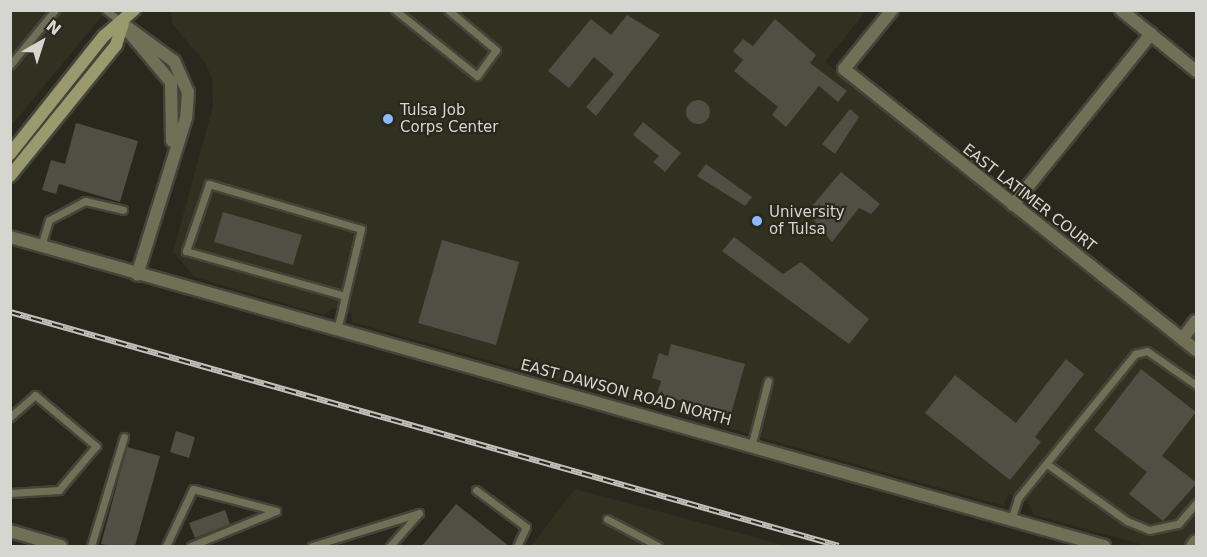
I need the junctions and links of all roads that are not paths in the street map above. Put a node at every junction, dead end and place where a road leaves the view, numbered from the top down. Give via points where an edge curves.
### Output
1 (55, 10) edge
2 (106, 10) edge
3 (134, 10) edge
4 (395, 10) edge
5 (448, 10) edge
6 (892, 10) edge
7 (1122, 10) edge
8 (123, 24) junction
9 (1151, 34) junction
10 (10, 65) edge
11 (1197, 71) edge
12 (10, 154) edge
13 (10, 176) edge
14 (1013, 205) junction
15 (123, 210) dead end
16 (10, 237) edge
17 (41, 246) junction
18 (137, 275) junction
19 (345, 296) junction
20 (1197, 321) edge
21 (337, 330) junction
22 (1182, 338) junction
23 (1197, 350) edge
24 (768, 381) dead end
25 (1197, 385) edge
26 (10, 417) edge
27 (124, 437) dead end
28 (752, 443) junction
29 (1047, 464) junction
30 (476, 490) dead end
31 (10, 493) edge
32 (1197, 503) edge
33 (608, 519) dead end
34 (1011, 520) junction
35 (10, 531) edge
36 (1197, 541) edge
37 (62, 546) edge
38 (91, 546) edge
39 (166, 546) edge
40 (191, 546) edge
41 (312, 546) edge
42 (390, 546) edge
43 (516, 546) edge
44 (658, 546) edge
45 (1104, 546) edge
46 (1192, 546) edge

1 - 10 lane
2 - 8 lane
3 - 8 main road
4 - 5 lane via 477,76 496,50
6 - 14 street, EAST LATIMER COURT via 844,69
7 - 9 street
8 - 12 main road via 104,36
8 - 13 main road via 116,45
8 - 18 street via 165,52 186,82 186,118 171,154
9 - 11 street
9 - 14 street
14 - 22 street, EAST LATIMER COURT
15 - 17 lane via 85,201 49,220
16 - 17 street, EAST DAWSON ROAD NORTH
17 - 18 street, EAST DAWSON ROAD NORTH
18 - 21 street, EAST DAWSON ROAD NORTH
19 - 19 lane via 361,229 209,184 186,251
19 - 21 lane
20 - 22 street
21 - 28 street, EAST DAWSON ROAD NORTH
22 - 23 street, EAST LATIMER COURT
24 - 28 lane
25 - 29 lane via 1147,351 1135,354
26 - 31 lane via 35,395 96,446 59,490
27 - 38 lane
28 - 34 street, EAST DAWSON ROAD NORTH
29 - 32 lane via 1127,521 1149,530 1178,524
29 - 34 lane via 1018,498
30 - 43 lane via 526,527
33 - 44 lane
34 - 45 street, EAST DAWSON ROAD NORTH
35 - 37 street
36 - 46 street
39 - 40 lane via 193,489 276,512
41 - 42 lane via 419,513

